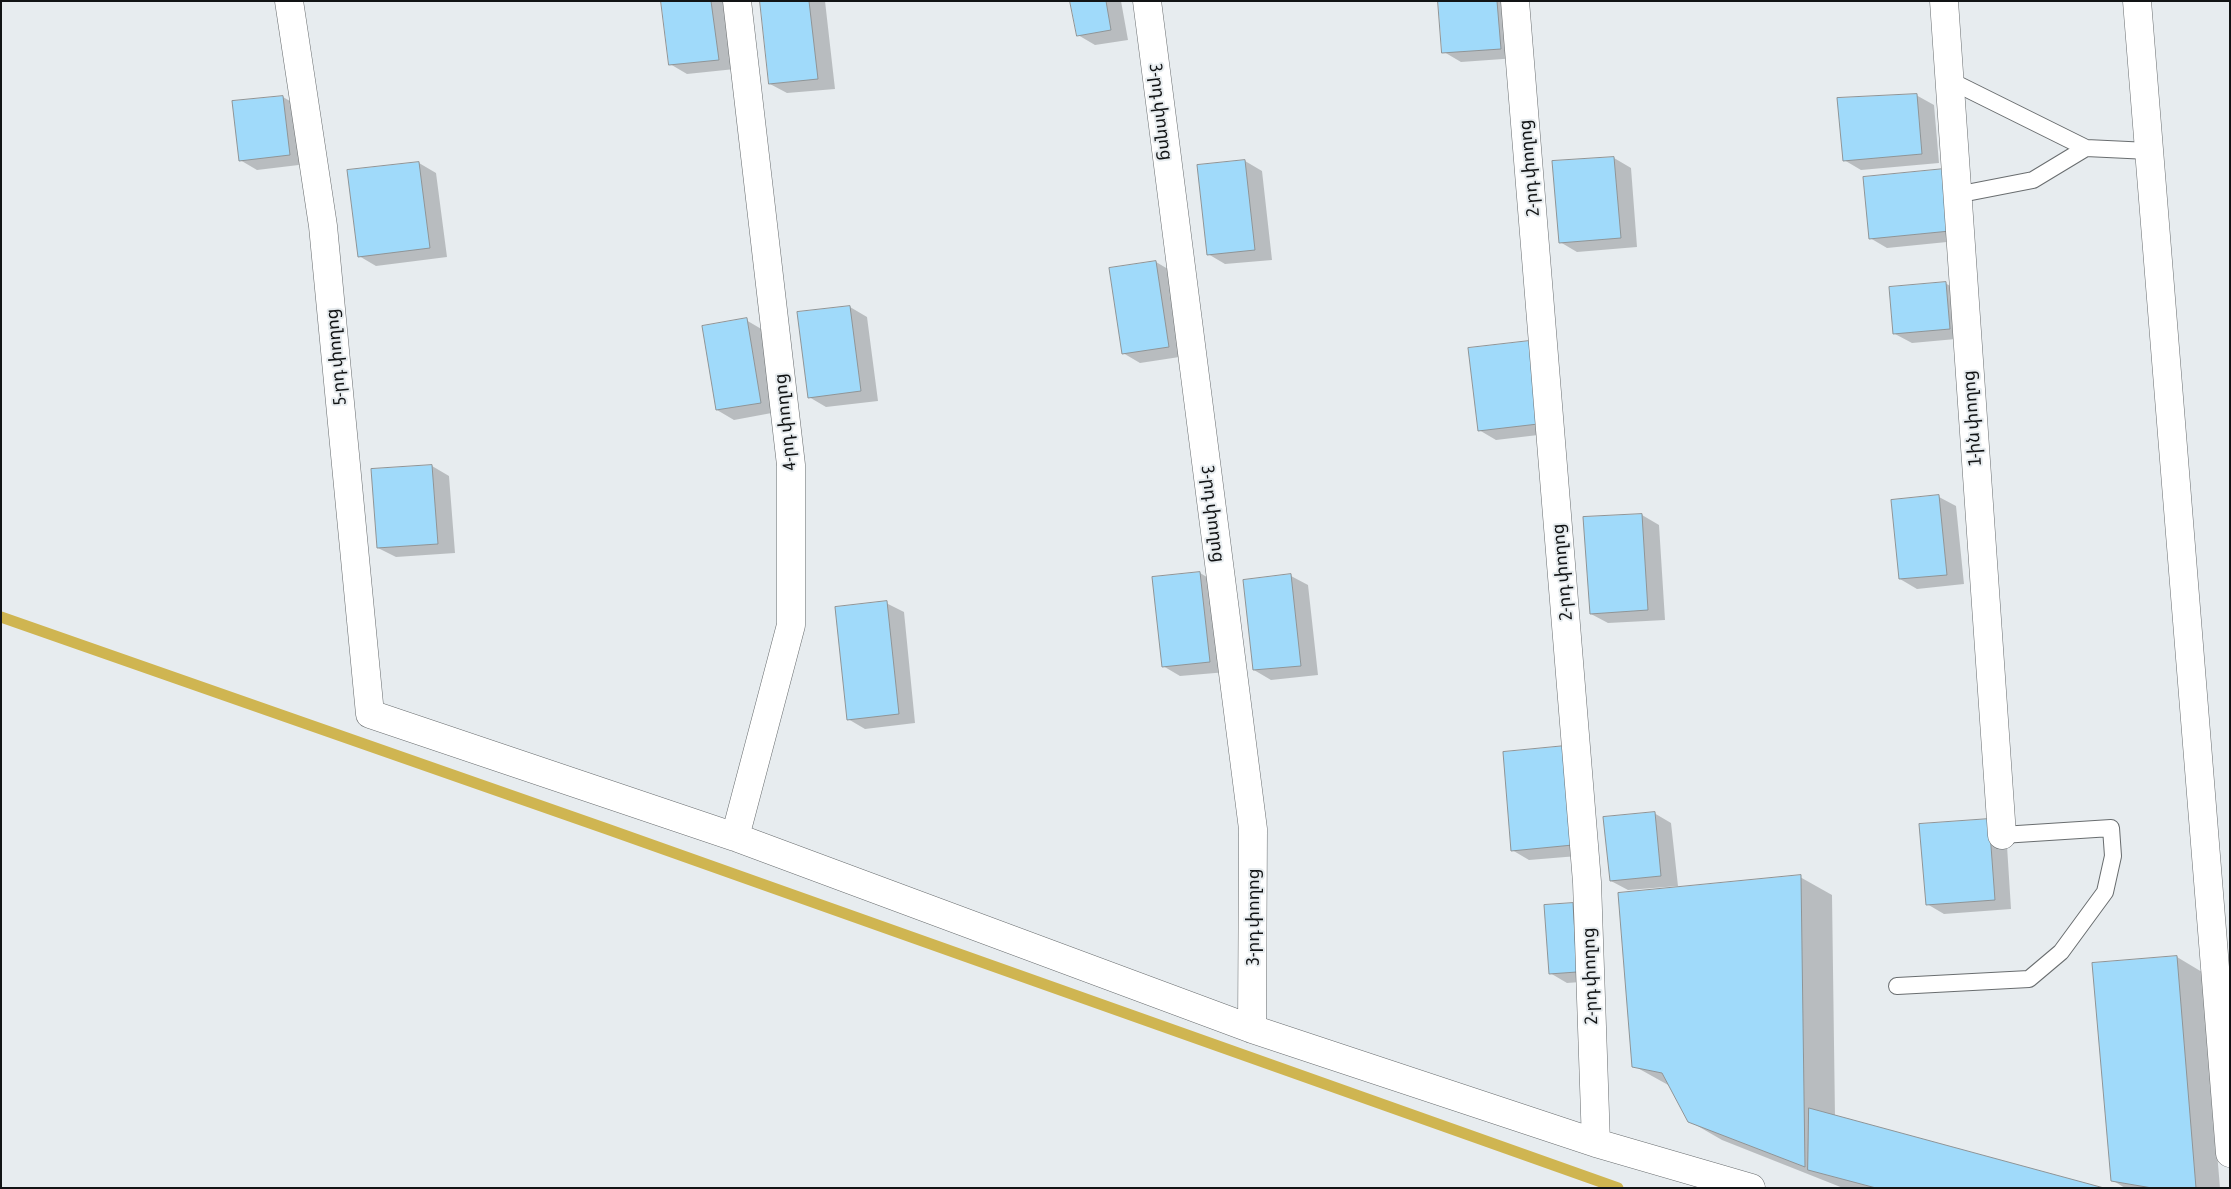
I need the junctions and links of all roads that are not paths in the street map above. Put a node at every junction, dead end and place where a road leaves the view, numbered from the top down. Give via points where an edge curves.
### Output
1 (288, 1) edge
2 (736, 1) edge
3 (1147, 1) edge
4 (1515, 1) edge
5 (1944, 1) edge
6 (2137, 1) edge
7 (1949, 80) junction
8 (2086, 148) junction
9 (2149, 151) junction
10 (1956, 195) junction
11 (2002, 835) joint
12 (735, 837) junction
13 (1897, 986) dead end
14 (1252, 1029) junction
15 (1596, 1143) junction
16 (2230, 1153) edge
17 (1751, 1188) edge

1 - 12 street, 5-րդ փողոց via 323,226 370,714
2 - 12 street, 4-րդ փողոց via 791,465 791,625
3 - 14 street, 3-րդ փողոց via 1253,829
4 - 15 street, 2-րդ փողոց via 1587,882
5 - 7 street, 1-ին փողոց
6 - 9 street
7 - 8 lane
7 - 10 street, 1-ին փողոց
8 - 9 lane
8 - 10 lane via 2033,180
9 - 16 street
10 - 11 street, 1-ին փողոց
11 - 13 lane via 2111,828 2113,856 2106,892 2061,952 2029,980
12 - 14 street
14 - 15 street
15 - 17 street

